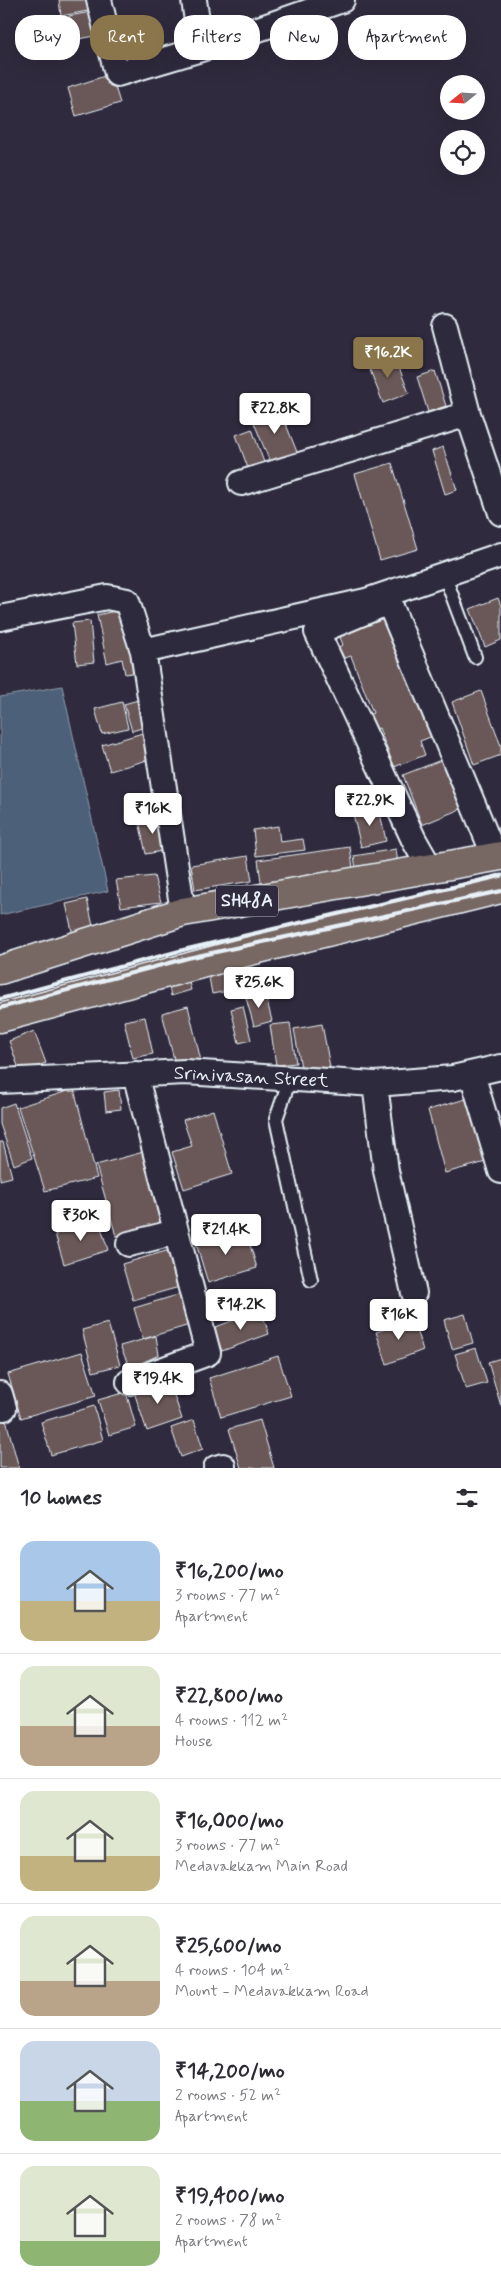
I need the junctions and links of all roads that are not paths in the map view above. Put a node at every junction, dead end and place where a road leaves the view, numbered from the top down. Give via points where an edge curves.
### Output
1 (99, 0) edge
2 (194, 0) edge
3 (342, 0) edge
4 (299, 7) edge
5 (196, 15) edge
6 (260, 23) edge
7 (174, 56) edge
8 (445, 326) dead end
9 (468, 414) junction
10 (241, 483) dead end
11 (501, 513) edge
12 (501, 555) edge
13 (444, 574) junction
14 (0, 618) edge
15 (143, 651) junction
16 (475, 657) dead end
17 (498, 857) edge
18 (431, 870) junction
19 (501, 889) edge
20 (183, 912) junction
21 (0, 970) edge
22 (0, 1018) edge
23 (501, 1067) edge
24 (135, 1074) junction
25 (472, 1074) junction
26 (290, 1079) junction
27 (0, 1081) edge
28 (375, 1084) junction
29 (501, 1171) edge
30 (176, 1232) junction
31 (129, 1244) dead end
32 (311, 1280) dead end
33 (414, 1293) dead end
34 (129, 1382) dead end

1 - 7 street via 117,74
2 - 5 street
3 - 4 street
4 - 6 street
8 - 9 street
9 - 10 street
9 - 11 street
12 - 13 street
13 - 15 street via 366,600
13 - 16 lane
14 - 15 street via 107,597 127,601
15 - 20 street
17 - 18 main road, SH48A
17 - 18 street via 389,602 317,632
18 - 20 main road, SH48A
19 - 22 main road, SH48A via 238,954
20 - 21 main road, SH48A
23 - 25 street, Srinivasan Street
24 - 26 street, Srinivasan Street via 185,1072
24 - 27 street, Srinivasan Street
24 - 30 street
25 - 28 street, Srinivasan Street
25 - 29 street
26 - 28 street, Srinivasan Street
26 - 32 lane via 276,1119
28 - 33 street via 386,1171
30 - 31 street
30 - 34 street via 208,1353

